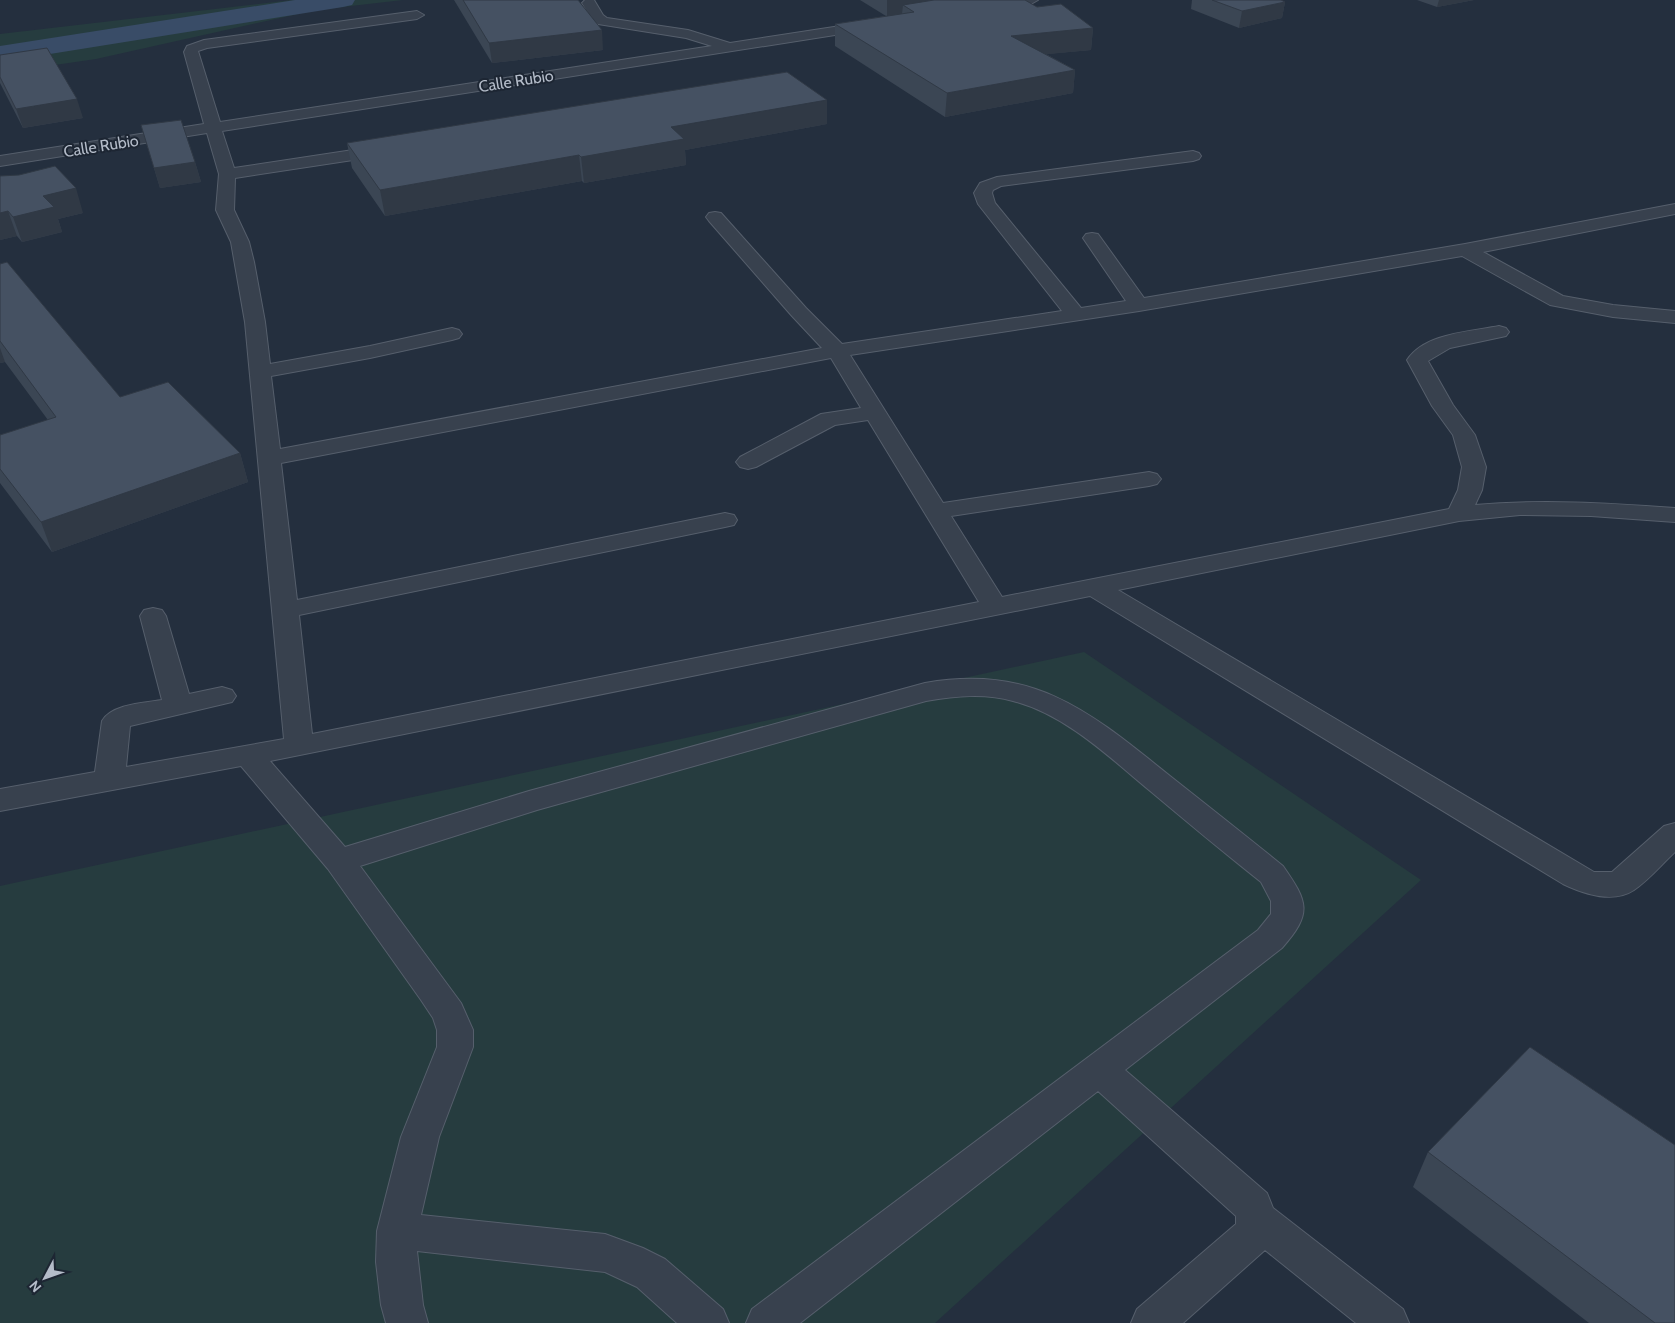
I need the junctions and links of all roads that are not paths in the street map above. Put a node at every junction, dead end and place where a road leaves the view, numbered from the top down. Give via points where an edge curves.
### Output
1 (1031, 0) edge
2 (589, 3) dead end
3 (977, 8) edge
4 (417, 15) dead end
5 (888, 22) edge
6 (730, 47) junction
7 (213, 129) junction
8 (402, 148) edge
9 (1192, 156) dead end
10 (0, 161) edge
11 (227, 174) junction
12 (1675, 208) edge
13 (715, 217) dead end
14 (1092, 238) dead end
15 (1465, 250) junction
16 (1139, 305) junction
17 (1075, 314) junction
18 (1675, 317) edge
19 (1499, 332) dead end
20 (452, 334) dead end
21 (837, 351) junction
22 (260, 372) junction
23 (875, 412) junction
24 (268, 458) junction
25 (748, 462) dead end
26 (1149, 479) dead end
27 (936, 511) junction
28 (1459, 514) junction
29 (1675, 515) edge
30 (726, 520) dead end
31 (1094, 587) junction
32 (995, 607) junction
33 (285, 610) junction
34 (153, 616) dead end
35 (222, 696) dead end
36 (178, 705) junction
37 (299, 746) junction
38 (248, 755) junction
39 (109, 781) junction
40 (0, 800) edge
41 (1675, 834) edge
42 (339, 861) junction
43 (1099, 1069) junction
44 (1258, 1218) junction
45 (397, 1231) junction
46 (408, 1323) edge
47 (708, 1323) edge
48 (767, 1323) edge
49 (1152, 1323) edge
50 (1388, 1323) edge

1 - 3 street
2 - 6 street via 603,21 688,34
4 - 7 street via 204,44 192,49
5 - 6 street, Calle Rubio
6 - 7 street, Calle Rubio
7 - 10 street, Calle Rubio
7 - 11 street
8 - 11 street
9 - 17 street via 1055,173 997,182 986,187 983,192 987,204
11 - 22 street via 225,210 246,262
12 - 15 street
13 - 21 street
14 - 16 street
15 - 16 street
15 - 18 street via 1557,301
16 - 17 street
17 - 21 street
19 - 28 street via 1436,346 1422,352 1417,360 1464,435 1474,467 1470,490
20 - 22 street
21 - 23 street
21 - 24 street
22 - 24 street
23 - 25 street via 829,419
23 - 27 street
24 - 33 street
26 - 27 street
27 - 32 street
28 - 29 street via 1520,508
28 - 31 street
30 - 33 street
31 - 32 street
31 - 41 street via 1590,883 1608,885 1622,882
32 - 37 street
33 - 37 street
34 - 36 street
35 - 36 street
36 - 39 street via 116,721
37 - 38 street
38 - 39 street
38 - 42 street
39 - 40 street
42 - 43 street via 529,802 925,692 950,687 976,687 1019,693 1040,700 1100,735 1272,874 1285,893 1290,910 1284,924 1270,939
42 - 45 street via 434,990 449,1013 455,1030 455,1047 420,1137
43 - 44 street via 1253,1206
43 - 48 street
44 - 49 street via 1255,1232
44 - 50 street
45 - 46 street via 396,1262
45 - 47 street via 605,1253 651,1273

